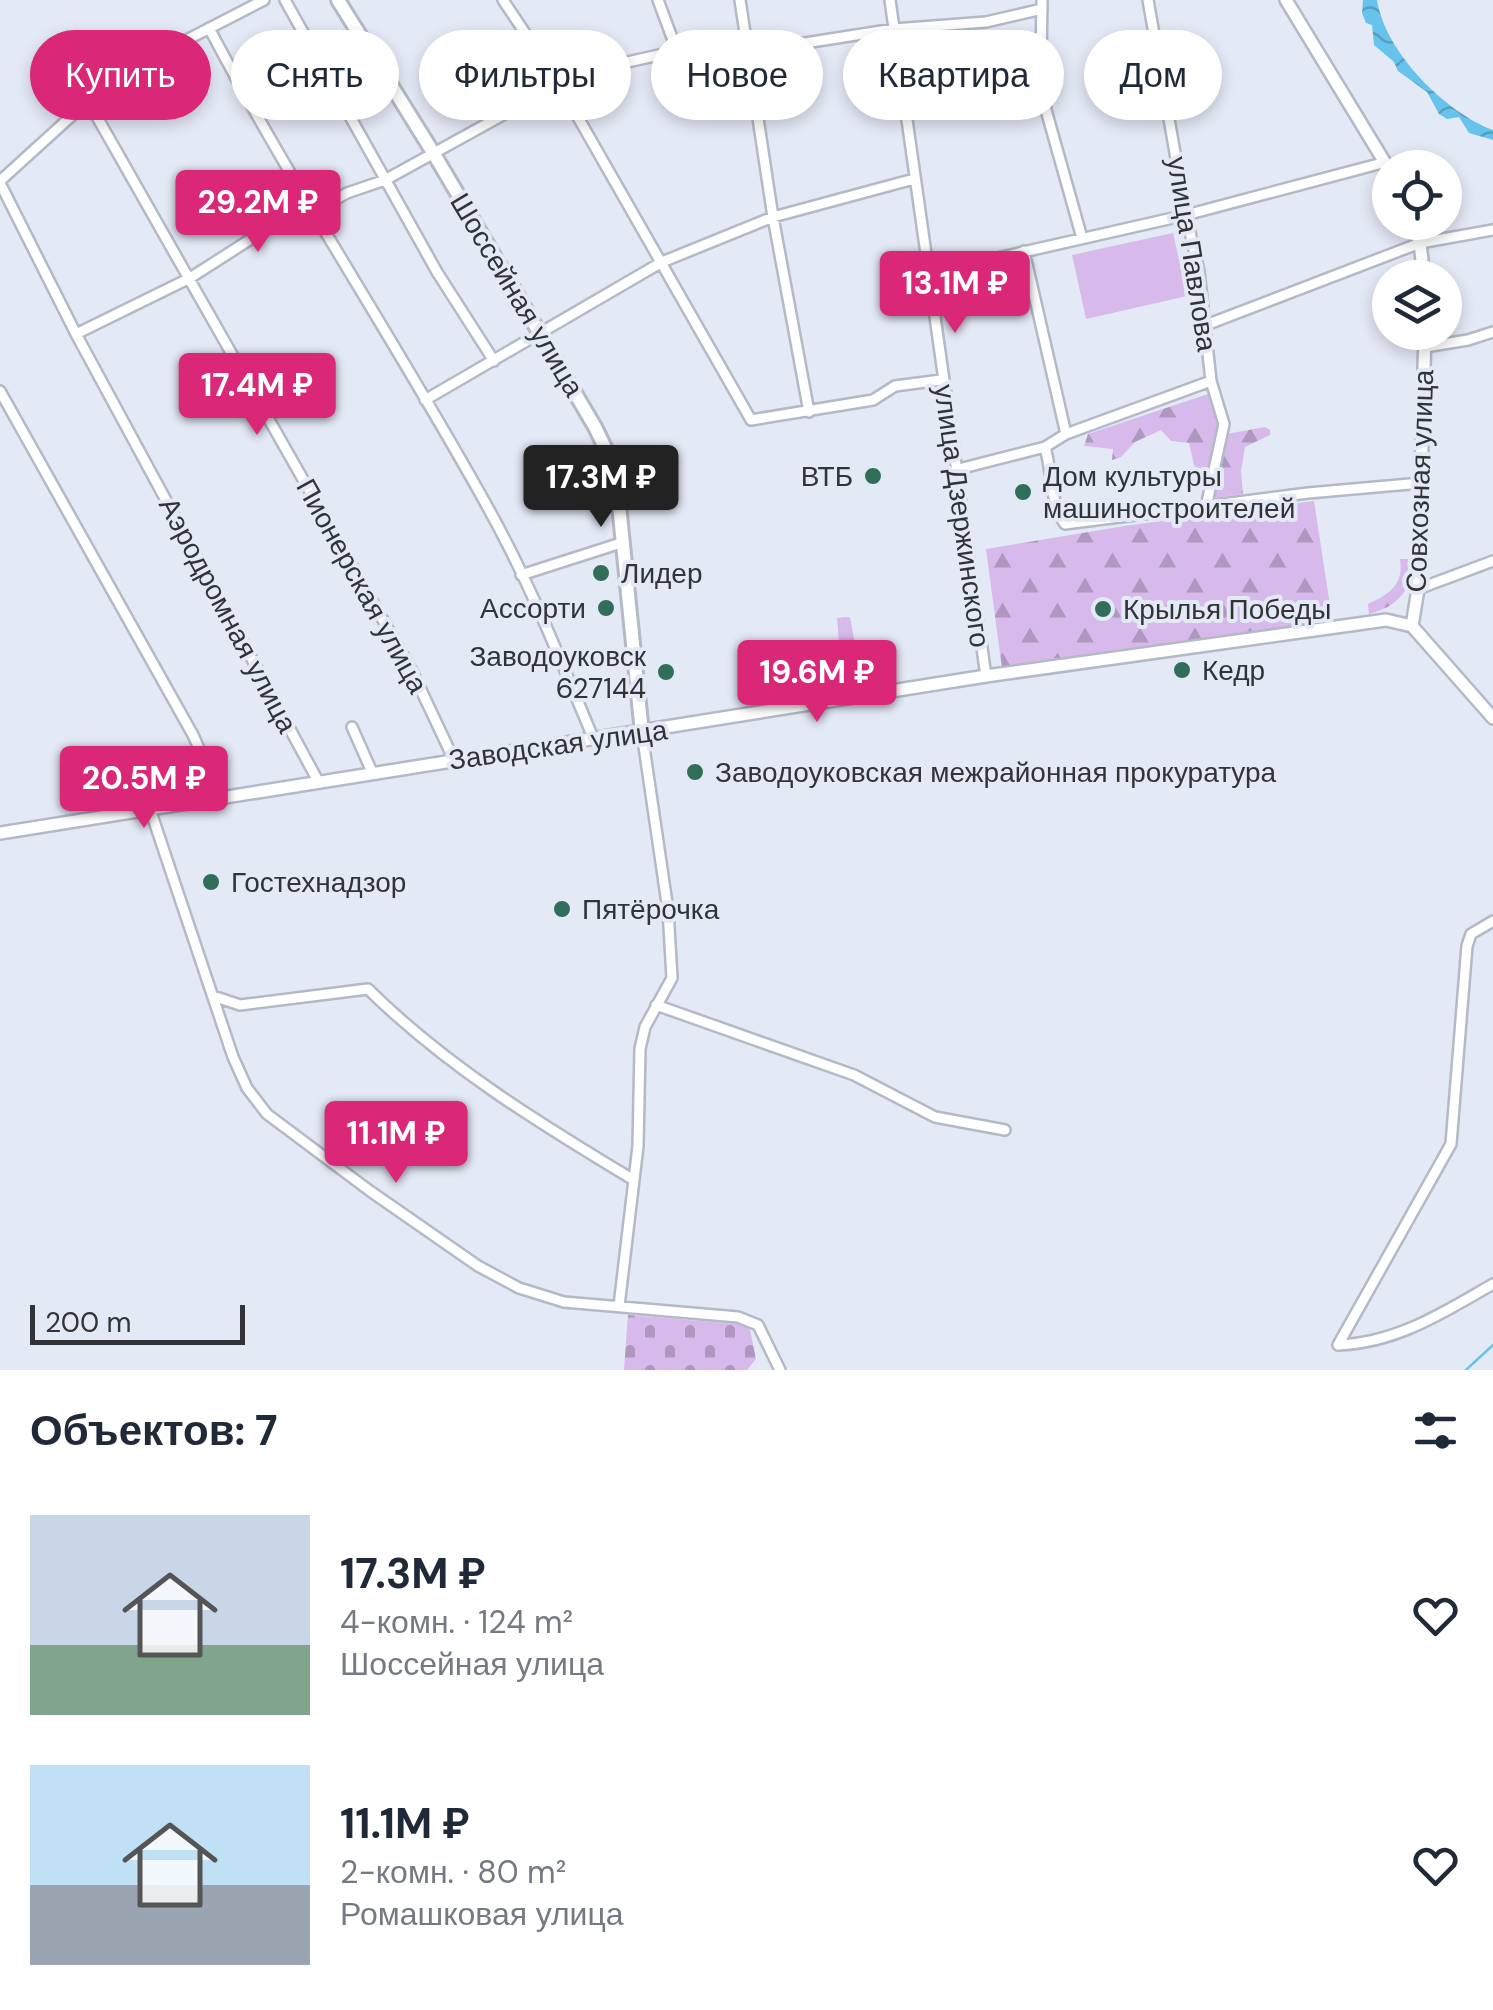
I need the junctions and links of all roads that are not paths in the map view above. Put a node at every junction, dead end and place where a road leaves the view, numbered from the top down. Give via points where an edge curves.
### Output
1 (264, 0) edge
2 (285, 0) edge
3 (338, 0) edge
4 (503, 0) edge
5 (658, 0) edge
6 (740, 0) edge
7 (890, 0) edge
8 (1148, 0) edge
9 (1286, 0) edge
10 (1042, 4) edge
11 (208, 28) junction
12 (894, 29) junction
13 (204, 30) edge
14 (523, 30) edge
15 (669, 30) edge
16 (746, 30) edge
17 (823, 40) edge
18 (67, 120) edge
19 (99, 120) edge
20 (495, 120) edge
21 (581, 120) edge
22 (760, 120) edge
23 (1378, 150) edge
24 (434, 154) junction
25 (1372, 171) edge
26 (914, 179) junction
27 (385, 180) junction
28 (0, 182) edge
29 (310, 207) junction
30 (1186, 215) junction
31 (774, 217) junction
32 (1493, 230) edge
33 (1082, 238) junction
34 (1419, 240) edge
35 (1420, 244) junction
36 (1024, 251) junction
37 (1422, 260) edge
38 (662, 262) junction
39 (928, 274) junction
40 (190, 278) junction
41 (1206, 325) junction
42 (540, 332) junction
43 (1493, 332) edge
44 (76, 334) junction
45 (1462, 341) edge
46 (1424, 350) edge
47 (494, 360) junction
48 (941, 380) junction
49 (1212, 381) junction
50 (0, 391) edge
51 (425, 400) junction
52 (809, 412) junction
53 (1066, 434) junction
54 (1045, 446) junction
55 (955, 470) junction
56 (1421, 483) junction
57 (1206, 507) junction
58 (624, 542) junction
59 (1493, 561) edge
60 (521, 574) junction
61 (1418, 589) junction
62 (1412, 626) junction
63 (986, 676) junction
64 (1493, 718) edge
65 (352, 727) dead end
66 (642, 733) junction
67 (594, 740) junction
68 (454, 760) junction
69 (372, 772) junction
70 (318, 781) junction
71 (221, 798) junction
72 (150, 809) junction
73 (0, 833) edge
74 (1493, 921) edge
75 (213, 996) junction
76 (656, 1005) junction
77 (1005, 1130) dead end
78 (632, 1179) junction
79 (1493, 1284) edge
80 (619, 1306) junction
81 (780, 1370) edge

1 - 11 street
2 - 27 street
3 - 24 main road, Шоссейная улица
4 - 14 street
5 - 15 street
6 - 16 street
7 - 12 street, улица Дзержинского
8 - 30 street, улица Павлова
9 - 23 street
10 - 12 street via 986,22
10 - 33 street via 1046,110
11 - 13 street
11 - 29 street
12 - 17 street
12 - 26 street, улица Дзержинского
18 - 28 street
19 - 40 street, Пионерская улица
20 - 24 street
21 - 38 street
22 - 31 street
24 - 27 street
24 - 42 main road, Шоссейная улица
25 - 30 street
26 - 31 street
26 - 39 street, улица Дзержинского
27 - 29 street
27 - 47 street
28 - 44 street, Аэродромная улица
29 - 40 street
29 - 51 street
30 - 33 street
30 - 41 street, улица Павлова
31 - 38 street
31 - 52 street
32 - 35 street
33 - 36 street
34 - 35 street
35 - 37 street
35 - 41 street
36 - 39 street
36 - 53 street
38 - 42 street
38 - 52 street via 751,420
39 - 48 street, улица Дзержинского
40 - 44 street
40 - 68 street, Пионерская улица via 404,657
41 - 49 street, улица Павлова
42 - 47 street
42 - 58 main road, Шоссейная улица via 612,462
43 - 45 street
44 - 70 street, Аэродромная улица
46 - 56 street, Совхозная улица
47 - 51 street
48 - 52 street via 895,386 873,400
48 - 55 street, улица Дзержинского
49 - 53 street
49 - 57 street, улица Павлова via 1224,424
50 - 71 street via 194,735
51 - 60 street
53 - 54 street
54 - 55 street
54 - 57 street via 1057,513 1065,524
55 - 63 street, улица Дзержинского
56 - 57 street
56 - 61 street, Совхозная улица
58 - 60 street
58 - 66 main road, Шоссейная улица
59 - 61 street
60 - 67 street
61 - 62 street, Совхозная улица
62 - 63 street, Заводская улица via 1386,620
62 - 64 street, Совхозная улица
63 - 66 street, Заводская улица
65 - 69 street
66 - 67 street, Заводская улица
66 - 76 street via 672,945 672,978
67 - 68 street, Заводская улица
68 - 69 street, Заводская улица
69 - 70 street, Заводская улица
70 - 71 street, Заводская улица
71 - 72 street, Заводская улица
72 - 73 street, Заводская улица
72 - 75 street
74 - 79 street via 1472,934 1467,946 1452,1144 1338,1345 1419,1326
75 - 78 street via 240,1004 368,988 458,1066
75 - 80 street via 247,1088 267,1114 370,1192 518,1288 564,1302
76 - 77 street via 854,1075 935,1117
76 - 78 street via 640,1048
78 - 80 street
80 - 81 street via 738,1317 758,1325

